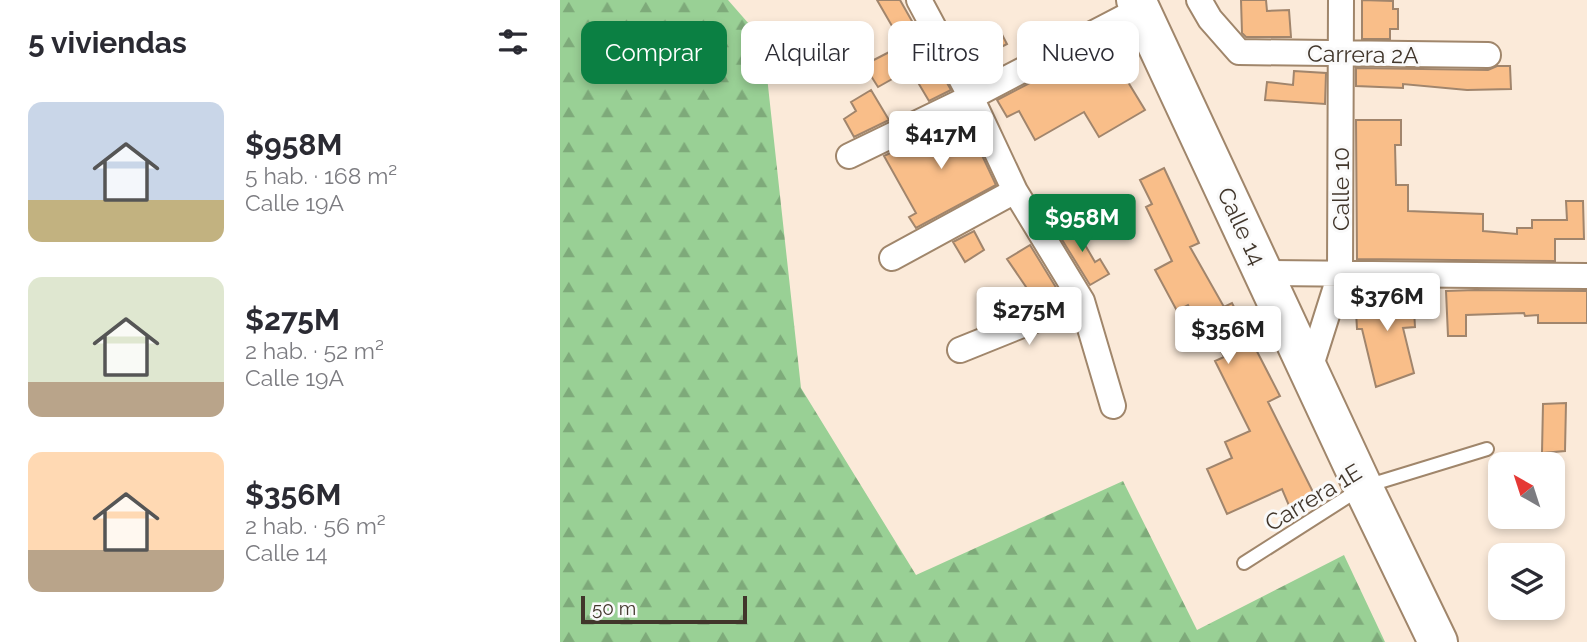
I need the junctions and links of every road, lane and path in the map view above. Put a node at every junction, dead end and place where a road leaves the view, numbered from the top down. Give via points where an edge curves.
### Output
1 (919, 0) edge
2 (1199, 0) edge
3 (1341, 0) edge
4 (1138, 4) edge
5 (1341, 54) junction
6 (1488, 55) dead end
7 (971, 97) junction
8 (849, 156) dead end
9 (1015, 191) junction
10 (892, 258) dead end
11 (1264, 274) junction
12 (1340, 274) junction
13 (1587, 276) edge
14 (1082, 301) junction
15 (960, 350) dead end
16 (1309, 372) junction
17 (1113, 406) dead end
18 (1487, 449) dead end
19 (1363, 487) junction
20 (1244, 563) dead end
21 (1438, 642) edge

1 - 7 street
2 - 5 street, Carrera 2A via 1239,52
3 - 5 street, Calle 10
4 - 7 street
4 - 11 highway, Calle 14
5 - 6 street, Carrera 2A
5 - 12 street, Calle 10
7 - 8 street
7 - 9 street
9 - 10 street
9 - 14 street
11 - 12 street
11 - 16 highway, Calle 14
12 - 13 street
12 - 16 street, Calle 10
14 - 15 street
14 - 17 street
16 - 19 highway, Calle 14
18 - 19 lane, Carrera 1E
19 - 20 lane, Carrera 1E
19 - 21 highway, Calle 14

